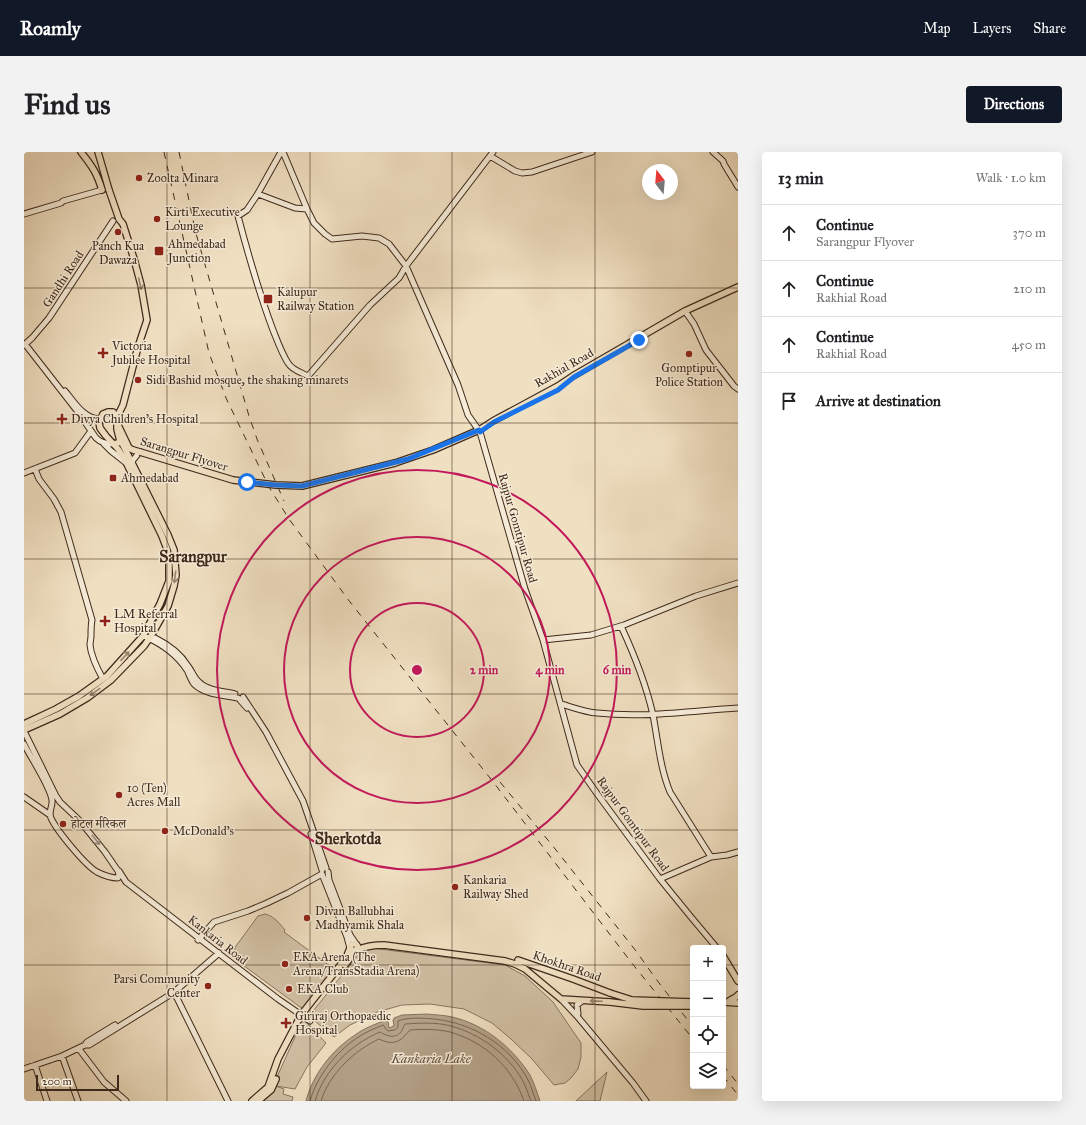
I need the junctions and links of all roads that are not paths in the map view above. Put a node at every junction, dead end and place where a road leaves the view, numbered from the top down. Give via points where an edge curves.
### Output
1 (81, 152) edge
2 (98, 152) edge
3 (282, 152) edge
4 (592, 152) edge
5 (709, 152) edge
6 (713, 152) edge
7 (492, 154) edge
8 (724, 164) junction
9 (102, 166) junction
10 (94, 169) junction
11 (738, 187) edge
12 (103, 192) joint
13 (258, 194) junction
14 (307, 209) junction
15 (24, 214) edge
16 (113, 221) dead end
17 (406, 266) junction
18 (738, 288) edge
19 (685, 312) junction
20 (25, 344) edge
21 (738, 389) edge
22 (98, 419) junction
23 (117, 420) junction
24 (90, 430) junction
25 (480, 431) junction
26 (120, 439) junction
27 (103, 443) junction
28 (114, 444) junction
29 (118, 450) junction
30 (129, 450) junction
31 (139, 453) junction
32 (129, 463) junction
33 (396, 463) joint
34 (35, 469) junction
35 (24, 473) edge
36 (738, 583) edge
37 (621, 626) junction
38 (144, 635) junction
39 (151, 638) junction
40 (544, 640) junction
41 (103, 679) junction
42 (561, 704) junction
43 (738, 708) edge
44 (652, 714) junction
45 (24, 724) edge
46 (24, 731) edge
47 (24, 744) edge
48 (24, 797) edge
49 (60, 802) junction
50 (51, 806) junction
51 (42, 810) junction
52 (50, 815) junction
53 (738, 852) edge
54 (711, 857) junction
55 (118, 871) junction
56 (324, 871) junction
57 (112, 878) junction
58 (660, 879) junction
59 (199, 939) junction
60 (714, 945) edge
61 (354, 948) junction
62 (216, 953) junction
63 (508, 960) junction
64 (518, 960) junction
65 (726, 960) edge
66 (726, 960) edge
67 (534, 966) junction
68 (526, 968) junction
69 (738, 975) edge
70 (738, 981) edge
71 (172, 992) junction
72 (738, 995) edge
73 (563, 999) junction
74 (582, 1001) junction
75 (690, 1002) edge
76 (726, 1002) edge
77 (726, 1003) edge
78 (726, 1003) edge
79 (738, 1003) edge
80 (690, 1006) edge
81 (738, 1006) edge
82 (578, 1014) junction
83 (302, 1017) junction
84 (310, 1021) dead end
85 (79, 1049) junction
86 (62, 1056) junction
87 (35, 1065) junction
88 (24, 1069) edge
89 (47, 1101) edge
90 (78, 1101) edge
91 (126, 1101) edge
92 (228, 1101) edge
93 (252, 1101) edge
94 (258, 1101) edge
95 (646, 1101) edge
96 (649, 1101) edge

1 - 10 main road
2 - 9 main road
3 - 13 main road
3 - 14 main road, Rajpur Gomtipur Road
4 - 7 main road via 522,173
5 - 8 main road
6 - 8 main road
7 - 17 main road
8 - 11 main road
9 - 10 main road
9 -> 23 main road via 134,258 147,320
10 - 12 main road
12 - 15 main road via 63,201
13 - 14 main road via 295,208
13 - 17 main road via 247,210 238,216 252,267 267,314 288,364 308,376 370,305 400,278
14 - 17 main road, Rajpur Gomtipur Road via 314,223 332,239 362,236 380,238 389,244
16 - 20 main road, Gandhi Road via 49,318
17 - 25 main road, Rajpur Gomtipur Road via 458,385 468,415
18 - 19 main road, Rakhial Road via 728,290
19 - 21 main road via 694,324 706,350
19 - 25 main road, Rakhial Road via 492,421
20 - 22 main road via 80,409
20 - 24 main road
22 - 23 main road via 103,414 113,412
22 - 24 main road via 91,422
22 - 28 main road via 102,431
23 - 26 main road
23 - 30 main road
24 - 27 main road
24 - 34 main road via 75,453
25 - 33 main road, Rakhial Road
25 - 40 main road, Rajpur Gomtipur Road via 525,589
26 - 28 main road via 118,444
26 - 30 main road
27 - 28 main road
27 - 32 main road
28 - 29 main road
29 - 30 main road, Sarangpur Flyover
29 - 32 main road
30 - 31 main road, Sarangpur Flyover
30 - 32 main road
31 - 32 main road
31 - 33 main road, Sarangpur Flyover, bridge via 233,480 276,485 302,486
32 - 38 main road via 162,536 169,560 169,581
32 -> 39 main road via 168,535 176,563 175,581 168,606
34 - 35 main road
34 - 41 main road via 61,512 92,620 91,652
36 - 37 main road via 696,596
37 - 40 main road via 591,634
37 - 44 main road via 640,673
38 - 39 main road
41 -> 38 main road
39 -> 46 main road via 111,680 87,698
39 - 56 main road via 162,642 183,658 197,682 203,686 240,697 266,732 303,801
40 - 42 main road, Rajpur Gomtipur Road
41 - 45 main road via 79,696
42 - 44 main road via 595,713
42 - 58 main road, Rajpur Gomtipur Road via 577,764
43 - 44 main road
44 - 54 main road via 670,792
46 - 49 main road
47 - 50 main road via 52,800
48 - 51 main road
49 - 50 main road
49 -> 55 main road, Kankaria Road via 90,833
50 - 51 main road
50 - 52 main road
51 - 52 main road
52 - 57 main road via 58,830 82,858 97,872
53 - 54 main road
54 - 58 main road
55 - 57 main road via 118,878
55 - 59 main road, Kankaria Road via 126,882
56 - 59 main road via 314,879 267,903 214,922
56 - 61 main road
57 - 59 main road
58 - 60 main road, Rajpur Gomtipur Road
59 - 62 main road, Kankaria Road
61 - 63 main road via 384,942
61 - 83 main road via 348,961
62 - 71 main road
62 - 83 main road, Kankaria Road via 277,1001
63 - 64 main road, Khokhra Road
63 - 68 main road
64 - 67 main road, Khokhra Road
64 - 68 main road
65 - 69 main road
66 - 70 main road
67 - 68 main road
67 - 75 main road, Khokhra Road, bridge via 632,1000
68 - 73 main road
71 - 85 main road
71 - 92 main road
72 - 76 main road
73 - 74 main road, Khokhra Road
73 - 82 main road
73 - 95 main road
80 -> 74 main road, Khokhra Road, bridge via 643,1006
74 - 82 main road via 577,1006
77 - 79 main road
78 - 81 main road
82 - 96 main road
83 - 84 main road
83 - 93 main road via 281,1054 268,1087
83 - 94 main road via 273,1086
85 - 86 main road
85 - 91 main road via 104,1082
86 - 87 main road
86 - 90 main road
87 - 88 main road
87 - 89 main road

